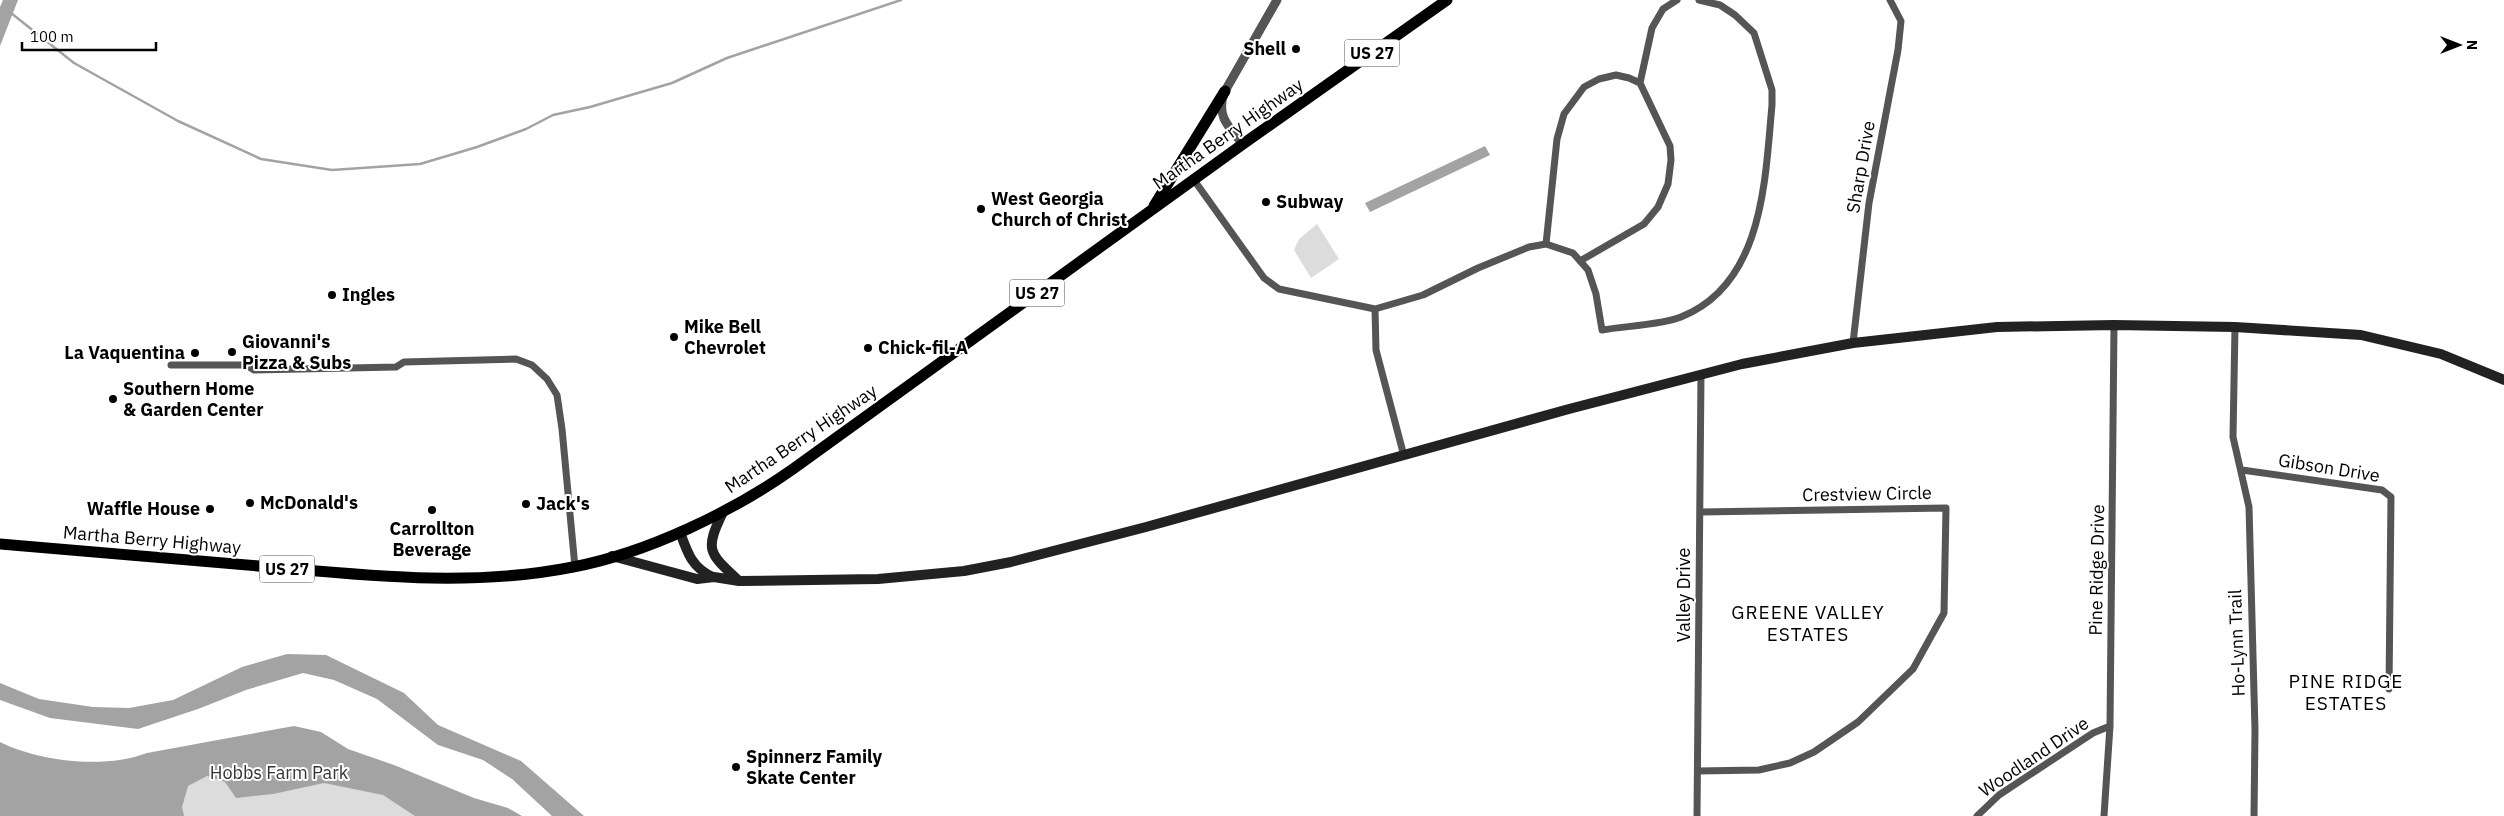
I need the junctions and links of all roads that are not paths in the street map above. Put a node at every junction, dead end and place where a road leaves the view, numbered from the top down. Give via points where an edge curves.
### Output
1 (1277, 0) edge
2 (1446, 0) edge
3 (1677, 0) edge
4 (1699, 0) edge
5 (1890, 0) edge
6 (1640, 84) junction
7 (1226, 91) junction
8 (1243, 144) junction
9 (1194, 180) junction
10 (1151, 210) junction
11 (1546, 244) junction
12 (1580, 261) junction
13 (1375, 309) junction
14 (2114, 325) junction
15 (2235, 327) junction
16 (1853, 343) junction
17 (171, 365) dead end
18 (1702, 374) junction
19 (2504, 380) edge
20 (1404, 456) junction
21 (2242, 470) junction
22 (723, 512) junction
23 (1700, 512) junction
24 (680, 532) junction
25 (0, 544) edge
26 (612, 556) junction
27 (575, 567) junction
28 (697, 574) junction
29 (739, 580) junction
30 (2389, 689) dead end
31 (2110, 726) junction
32 (1698, 771) junction
33 (1697, 816) edge
34 (1977, 816) edge
35 (2104, 816) edge
36 (2254, 816) edge

1 - 7 street
2 - 8 main road, Martha Berry Highway / US 27
3 - 6 street via 1663,9 1652,28
4 - 12 street via 1720,5 1754,33 1772,90 1757,224 1747,252 1733,275 1703,307 1679,318 1602,330 1596,294 1588,270
5 - 16 street, Sharp Drive via 1901,21 1898,50 1870,203
6 - 11 street via 1616,75 1599,79 1584,88 1568,107 1557,139
6 - 12 street via 1670,146 1668,184 1658,206 1644,224
7 - 8 street via 1221,103 1222,116
7 - 10 main road
8 - 9 main road, Martha Berry Highway / US 27
9 - 10 main road, Martha Berry Highway / US 27
9 - 13 street via 1264,278 1279,289
10 - 22 main road, Martha Berry Highway / US 27 via 786,475
11 - 12 street via 1573,253
11 - 13 street via 1529,247 1478,268 1423,296
13 - 20 street via 1376,350
14 - 15 main road
14 - 16 main road via 1997,327
14 - 31 street, Pine Ridge Drive
15 - 19 main road via 2361,335 2390,340 2441,354
15 - 21 street via 2233,437
16 - 18 main road
17 - 27 street via 246,364 254,370 396,367 404,362 516,359 532,365 547,379 557,395
18 - 20 main road
18 - 23 street, Valley Drive
20 - 29 main road via 1011,562 964,571 878,579
21 - 30 street, Gibson Drive via 2382,490 2391,497
21 - 36 street, Ho-Lynn Trail via 2249,507
22 - 24 main road, Martha Berry Highway / US 27
22 - 29 main road via 712,536 711,549 717,560
23 - 32 street, Valley Drive
23 - 32 street, Crestview Circle via 1946,508 1944,613 1913,669 1858,722 1790,763 1759,770
24 - 26 main road, Martha Berry Highway / US 27
24 - 28 main road
25 - 27 main road, Martha Berry Highway / US 27 via 334,573 458,579 518,576
26 - 27 main road, Martha Berry Highway / US 27
26 - 28 main road
28 - 29 main road
31 - 34 street, Woodland Drive via 2093,733 1999,795
31 - 35 street, Pine Ridge Drive
32 - 33 street, Valley Drive

